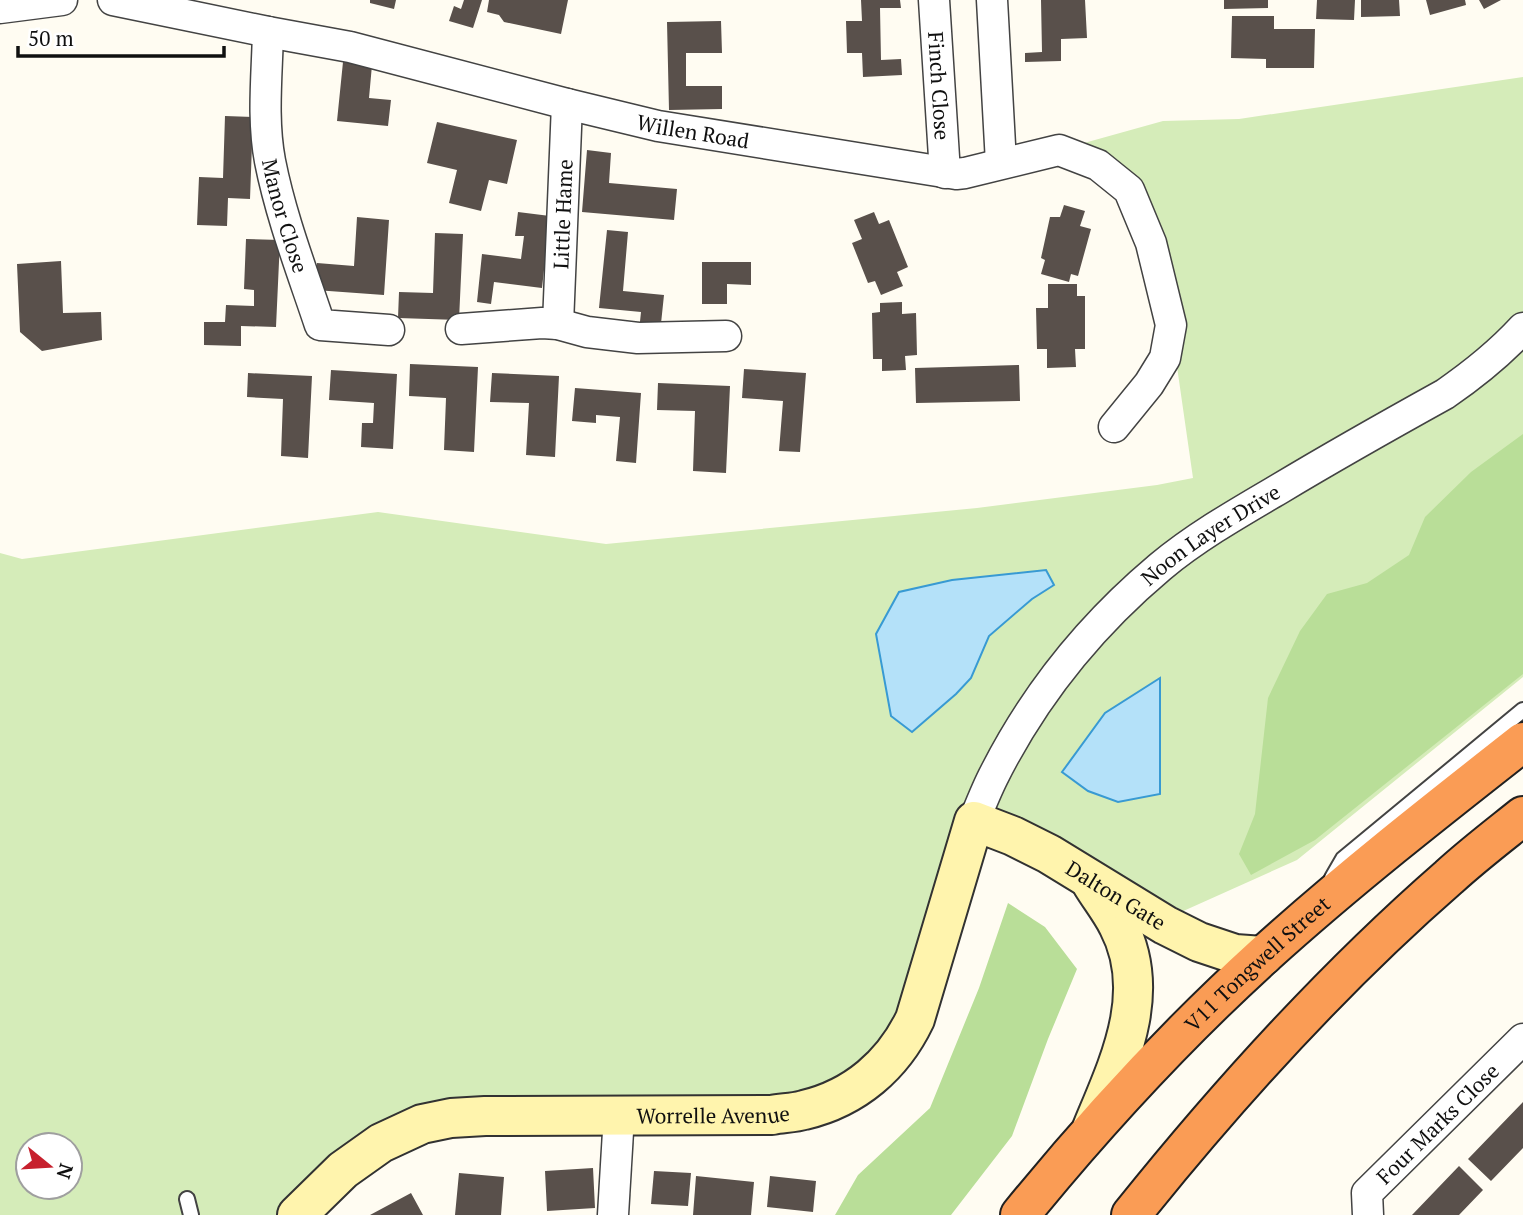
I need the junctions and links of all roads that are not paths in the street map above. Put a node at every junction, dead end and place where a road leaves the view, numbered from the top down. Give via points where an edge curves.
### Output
1 (62, 0) edge
2 (113, 0) edge
3 (934, 0) edge
4 (992, 0) edge
5 (0, 8) edge
6 (268, 32) junction
7 (567, 104) junction
8 (1002, 163) junction
9 (946, 173) junction
10 (558, 324) junction
11 (1523, 328) edge
12 (461, 329) dead end
13 (389, 330) dead end
14 (726, 337) dead end
15 (1114, 426) dead end
16 (1523, 710) edge
17 (1523, 742) edge
18 (1523, 816) edge
19 (974, 821) junction
20 (1088, 878) junction
21 (1312, 912) junction
22 (1263, 956) junction
23 (1523, 1040) edge
24 (618, 1115) junction
25 (1091, 1130) junction
26 (187, 1199) dead end
27 (191, 1215) edge
28 (297, 1215) edge
29 (614, 1215) edge
30 (1020, 1215) edge
31 (1131, 1215) edge
32 (1368, 1215) edge

1 - 5 street
2 - 6 street, Willen Road
3 - 9 street, Finch Close
4 - 8 street
6 - 7 street, Willen Road via 350,47
6 - 13 street, Manor Close via 270,160 289,235 320,325
7 - 9 street, Willen Road via 659,126
7 - 10 street, Little Hame
8 - 9 street, Willen Road
8 - 15 street, Willen Road via 1059,150 1098,165 1129,190 1151,243 1171,325 1164,358
10 - 12 street
10 - 14 street via 638,338
11 - 19 street, Noon Layer Drive via 1502,351 1445,394 1234,515 1161,566 1124,599 1074,652 1037,703
16 - 21 lane via 1343,859
17 - 21 highway, V11 Tongwell Street
18 - 31 highway via 1449,876 1346,972 1228,1098
19 - 20 street, Dalton Gate via 1013,836
19 - 24 street, Worrelle Avenue via 915,1019 899,1048 877,1072 849,1093 802,1111
20 - 22 street, Dalton Gate via 1199,942 1236,954
20 - 25 street via 1118,925 1133,986 1126,1039
21 - 22 highway, V11 Tongwell Street
22 - 25 highway, V11 Tongwell Street
23 - 32 street, Four Marks Close via 1367,1193
24 - 28 street, Worrelle Avenue via 451,1118 422,1124 381,1143 343,1170
24 - 29 street
25 - 30 highway, V11 Tongwell Street
26 - 27 lane

